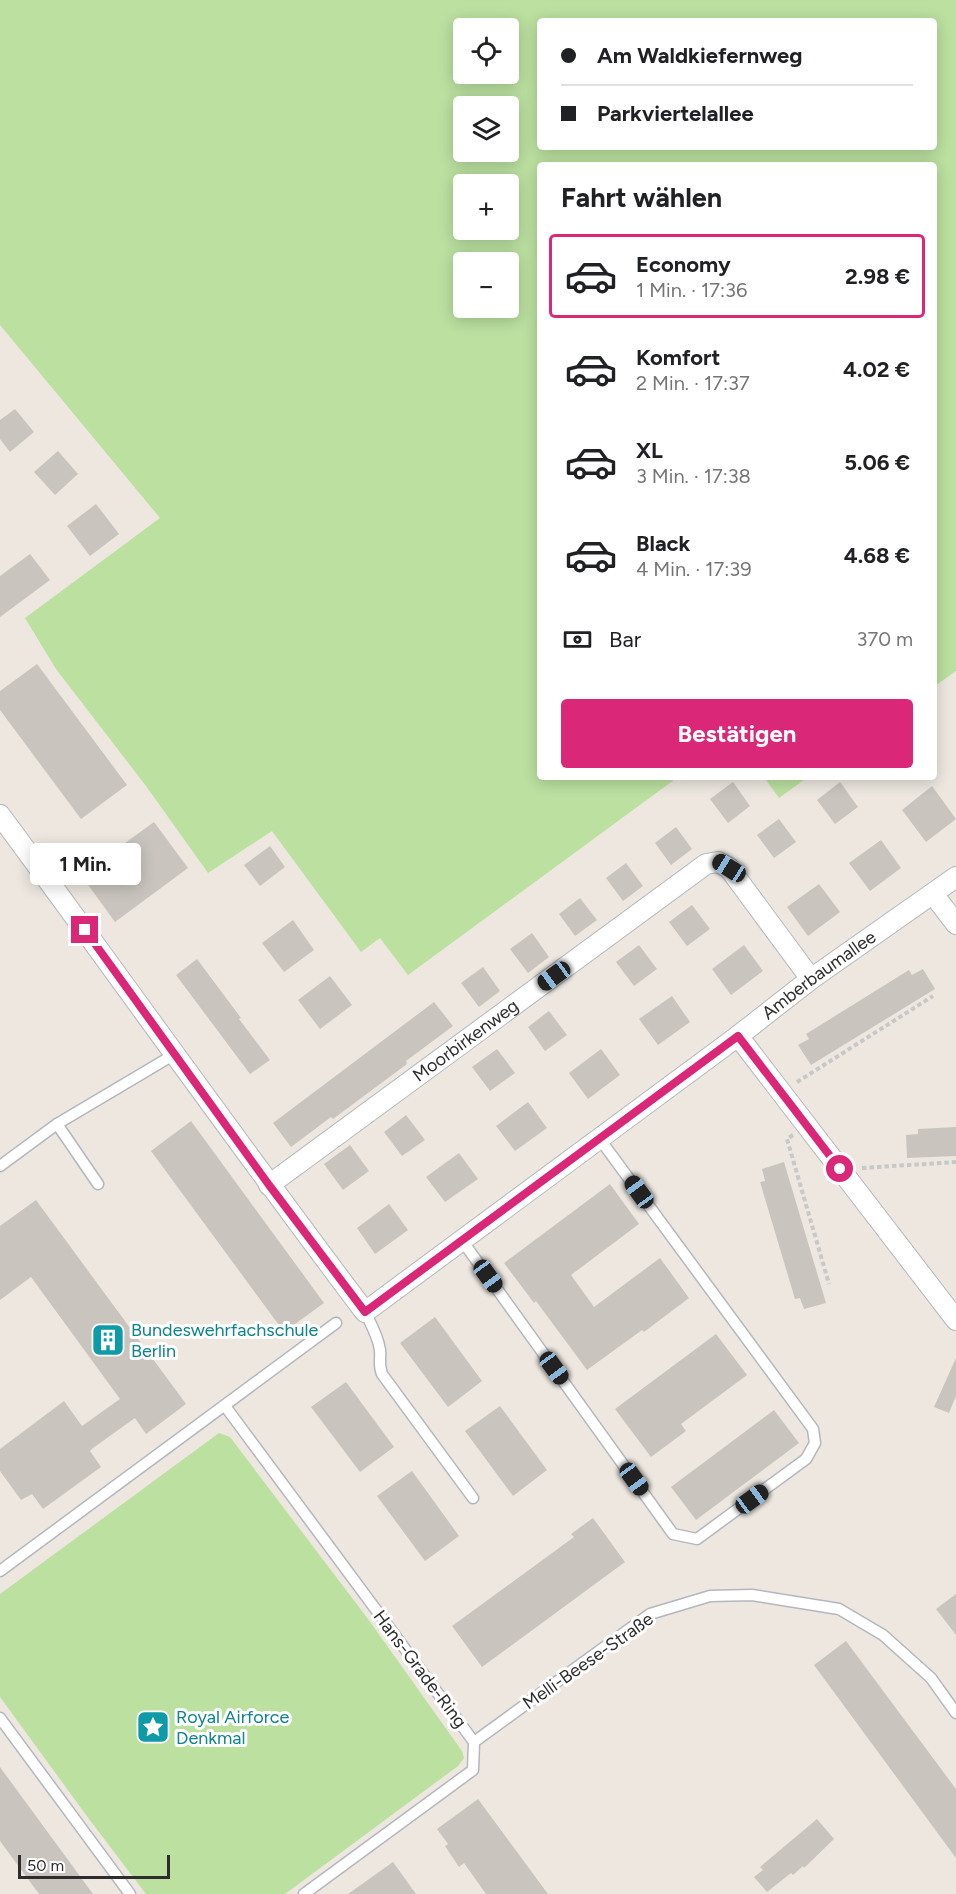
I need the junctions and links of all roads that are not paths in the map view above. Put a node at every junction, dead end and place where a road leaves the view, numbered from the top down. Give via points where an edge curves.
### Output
1 (0, 815) edge
2 (956, 877) edge
3 (933, 894) junction
4 (956, 924) edge
5 (812, 979) junction
6 (738, 1036) junction
7 (176, 1054) junction
8 (57, 1124) junction
9 (599, 1138) junction
10 (0, 1166) edge
11 (98, 1184) dead end
12 (269, 1185) junction
13 (461, 1239) junction
14 (365, 1312) junction
15 (956, 1320) edge
16 (336, 1323) dead end
17 (225, 1406) junction
18 (473, 1498) dead end
19 (0, 1571) edge
20 (956, 1713) edge
21 (0, 1718) edge
22 (474, 1742) junction
23 (130, 1894) edge
24 (304, 1894) edge

1 - 7 street
2 - 3 street, Amberbaumallee
3 - 4 street
3 - 5 street, Amberbaumallee
5 - 6 street, Amberbaumallee
5 - 12 street, Moorbirkenweg via 729,868 718,862 706,864
6 - 9 street, Amberbaumallee
6 - 15 street
7 - 8 lane
7 - 12 street
8 - 10 lane
8 - 11 lane
9 - 13 street, Amberbaumallee
9 - 13 lane via 813,1430 815,1443 806,1459 779,1479 697,1539 673,1534
12 - 14 street
13 - 14 street, Amberbaumallee
14 - 18 lane via 376,1335 382,1374
16 - 17 lane
17 - 19 lane
17 - 22 lane, Hans-Grade-Ring
20 - 22 lane, Melli-Beese-Straße via 931,1678 883,1635 839,1610 752,1594 710,1596 650,1614
21 - 23 lane
22 - 24 lane, Hans-Grade-Ring via 472,1770

